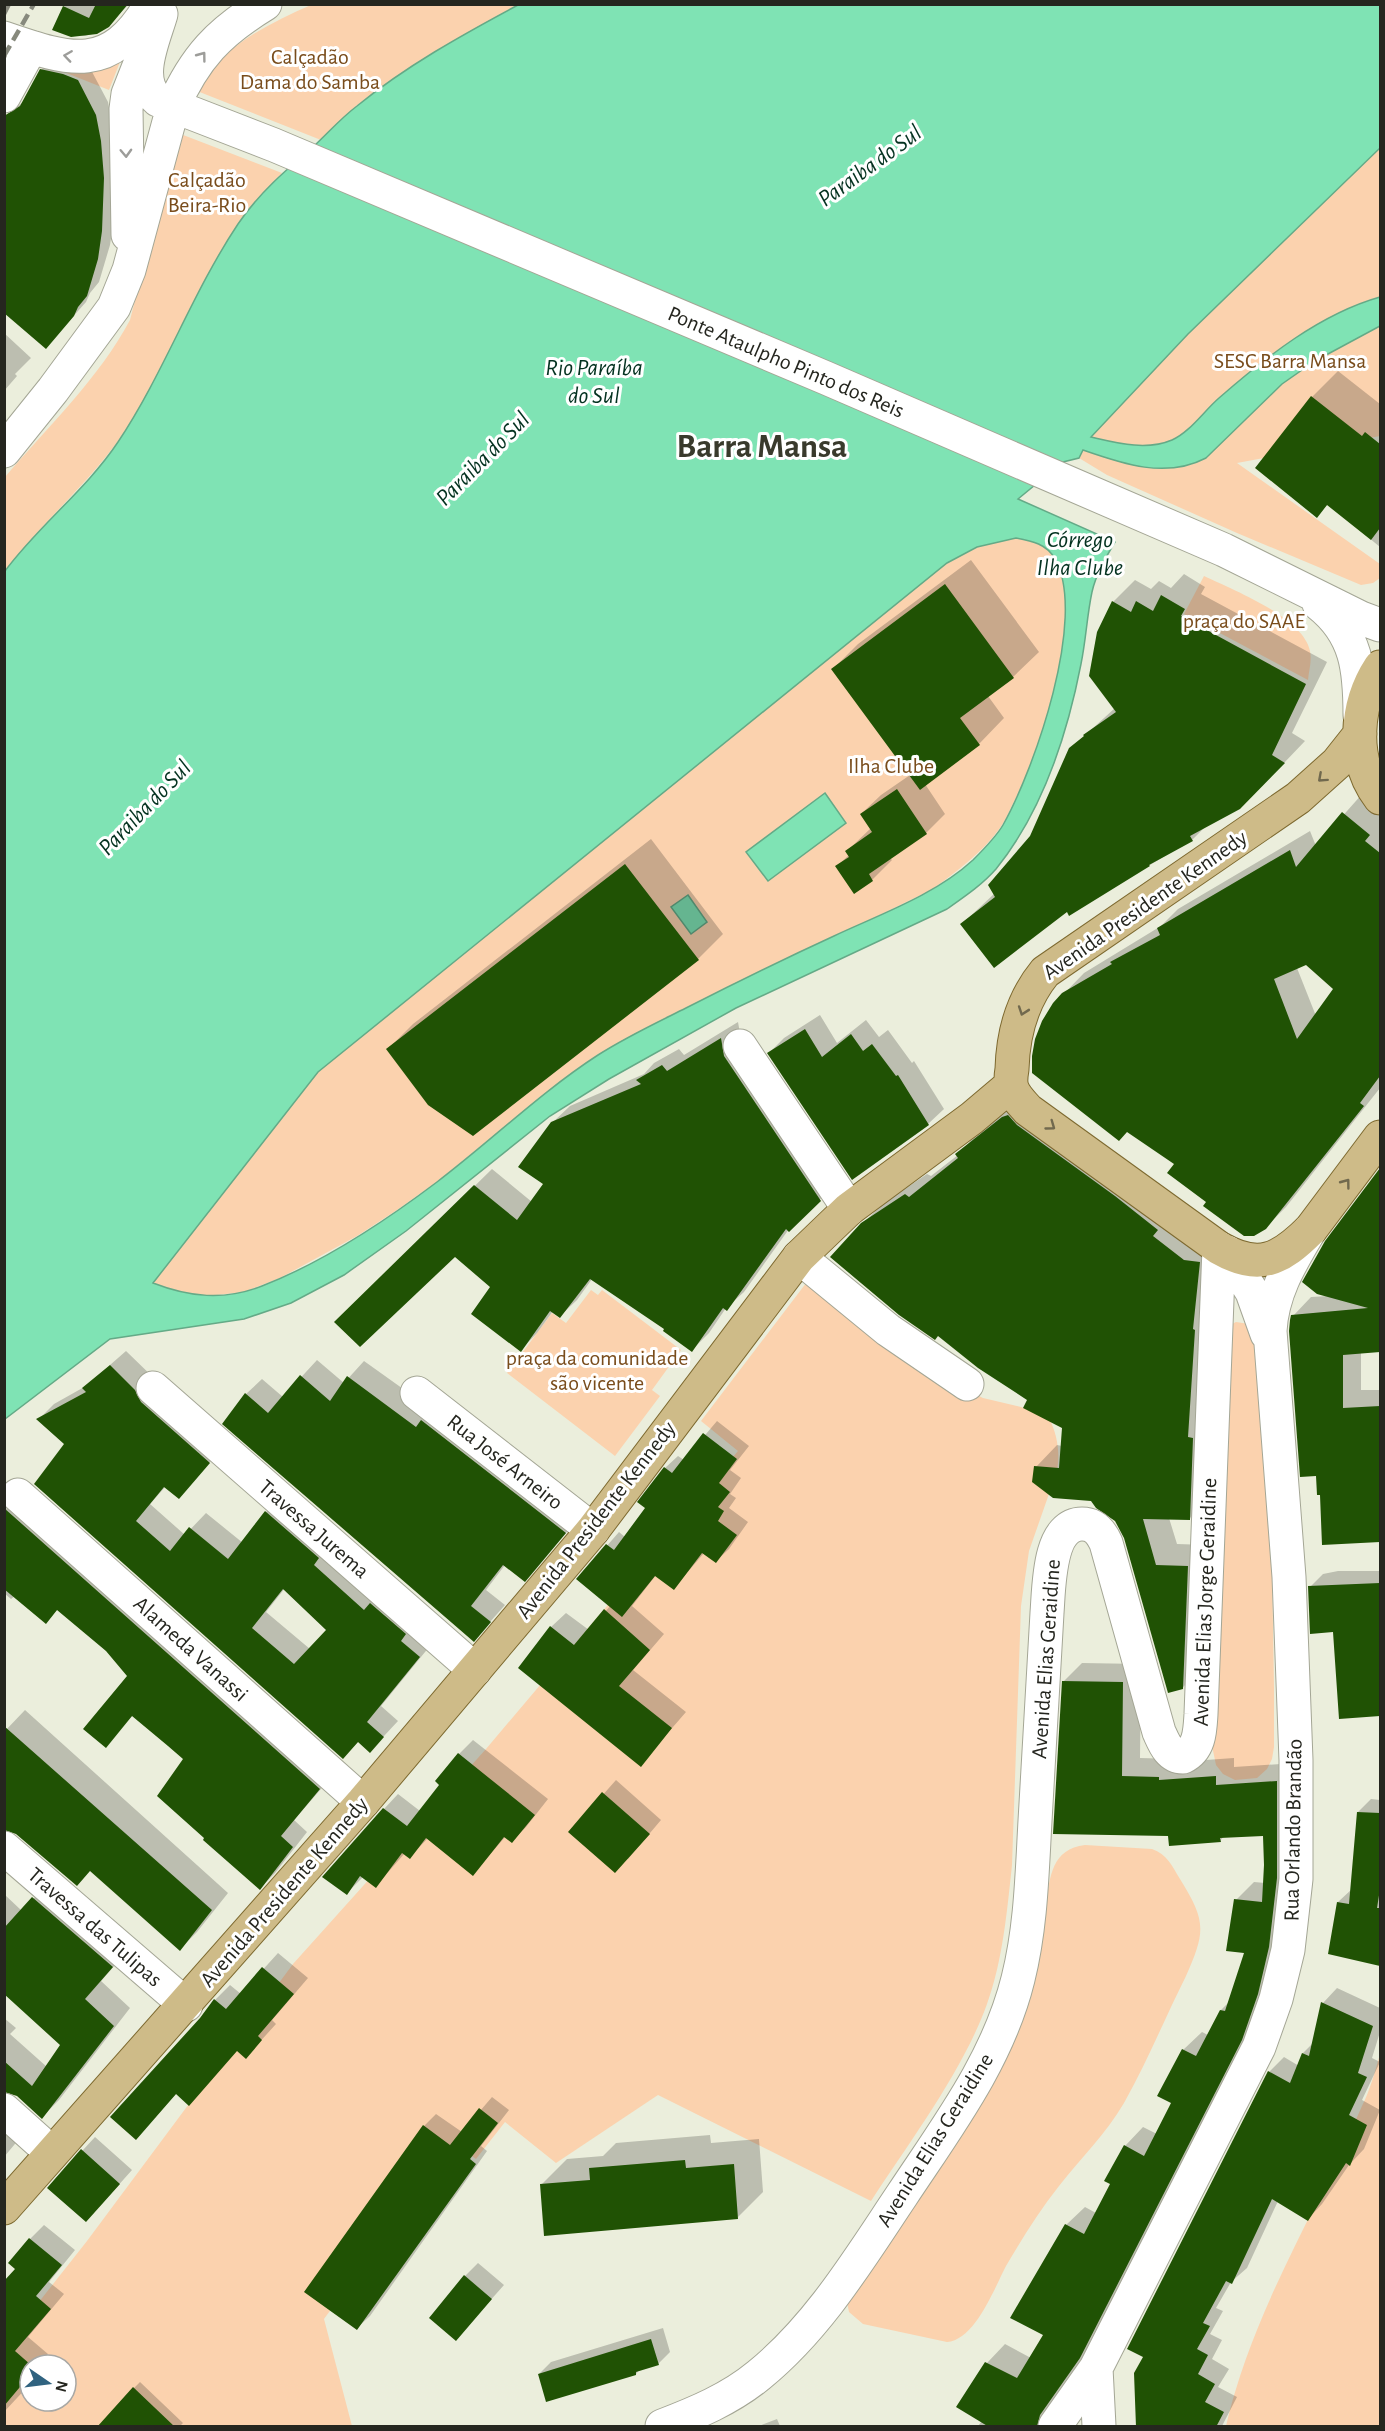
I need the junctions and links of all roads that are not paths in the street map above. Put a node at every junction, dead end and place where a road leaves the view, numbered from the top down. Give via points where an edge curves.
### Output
1 (265, 4) edge
2 (159, 8) edge
3 (18, 43) edge
4 (4, 96) edge
5 (188, 112) junction
6 (129, 270) junction
7 (4, 451) edge
8 (1294, 584) junction
9 (1380, 625) edge
10 (1380, 667) edge
11 (1360, 728) junction
12 (1380, 798) edge
13 (740, 1046) dead end
14 (1011, 1085) junction
15 (1380, 1137) edge
16 (849, 1209) junction
17 (1311, 1229) junction
18 (1223, 1250) junction
19 (799, 1257) junction
20 (1272, 1356) junction
21 (967, 1384) dead end
22 (153, 1388) dead end
23 (417, 1393) dead end
24 (18, 1495) dead end
25 (1084, 1524) joint
26 (593, 1530) junction
27 (475, 1670) junction
28 (363, 1802) junction
29 (4, 1848) edge
30 (186, 2005) junction
31 (4, 2110) edge
32 (52, 2153) junction
33 (4, 2208) edge
34 (1096, 2368) junction
35 (662, 2427) edge
36 (1055, 2427) edge
37 (1099, 2427) edge

5 -> 1 street via 184,83 205,52 234,23
2 -> 3 street via 109,50 83,57
2 - 5 street, Ponte Ataulpho Pinto dos Reis via 147,79 153,97
2 -> 6 street via 126,109
3 - 4 street
5 - 6 street
5 - 8 street, Ponte Ataulpho Pinto dos Reis via 826,378
6 - 7 street via 107,318
8 - 9 street
8 - 11 street via 1330,612 1352,645 1360,685
10 - 11 main road via 1364,700
11 - 12 main road via 1362,755
11 -> 14 main road, Avenida Presidente Kennedy via 1337,764 1298,798 1045,972 1022,1010 1014,1041
13 - 16 street
14 - 16 main road, Avenida Presidente Kennedy
14 -> 18 main road via 1029,1110
17 -> 15 main road
16 - 19 main road, Avenida Presidente Kennedy
17 - 18 main road via 1286,1251 1267,1260 1246,1260
17 - 20 street via 1283,1276 1273,1304
18 - 20 street via 1252,1292
18 - 25 street, Avenida Elias Jorge Geraidine via 1201,1714 1197,1743 1183,1758 1171,1753 1159,1732 1106,1543 1096,1528
19 - 21 street via 888,1330
19 - 26 main road, Avenida Presidente Kennedy
20 - 34 street, Rua Orlando Brandão via 1289,1577 1296,1760 1296,1879 1288,1950 1259,2047
22 - 27 street, Travessa Jurema
23 - 26 street, Rua José Arneiro
24 - 28 street, Alameda Vanassi
25 - 35 street, Avenida Elias Geraidine via 1063,1532 1053,1560 1029,1913 1018,1977 998,2039 982,2071 911,2181 817,2316 757,2377 733,2394
26 - 27 main road, Avenida Presidente Kennedy
27 - 28 main road, Avenida Presidente Kennedy
28 - 30 main road, Avenida Presidente Kennedy
29 - 30 street, Travessa das Tulipas
30 - 32 main road, Avenida Presidente Kennedy
31 - 32 street
32 - 33 main road, Avenida Presidente Kennedy
34 - 36 street, Rua Orlando Brandão
34 - 37 street, Rua Orlando Brandão

